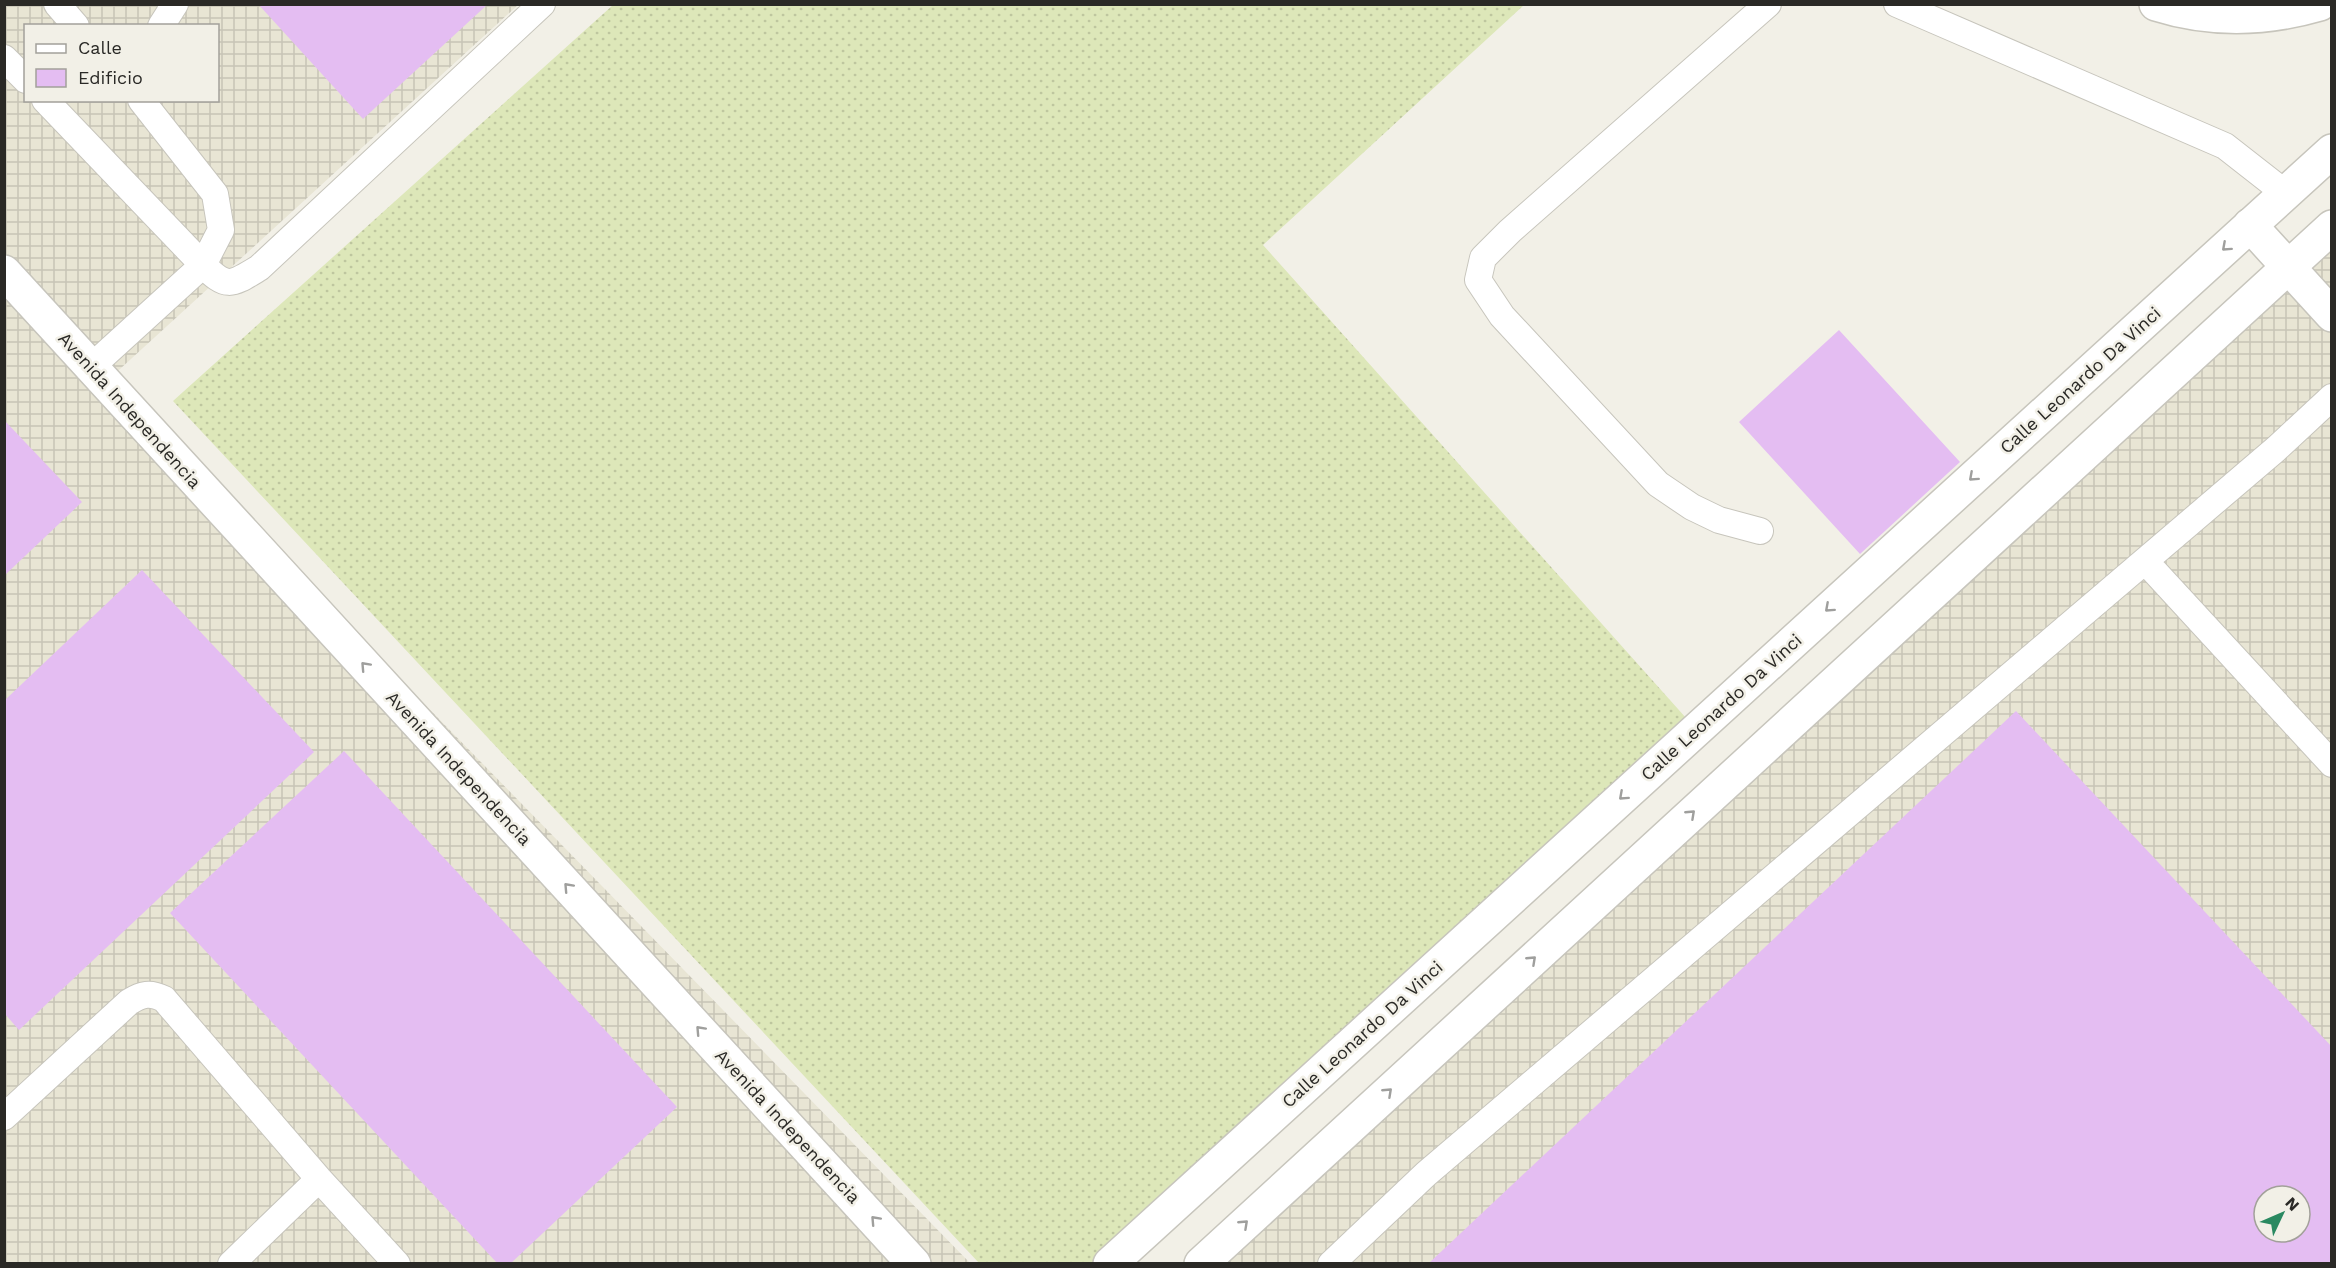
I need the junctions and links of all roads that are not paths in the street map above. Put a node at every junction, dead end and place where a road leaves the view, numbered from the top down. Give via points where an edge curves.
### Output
1 (57, 4) edge
2 (175, 4) edge
3 (542, 4) edge
4 (1768, 4) edge
5 (1898, 4) edge
6 (2156, 4) edge
7 (2320, 4) edge
8 (74, 24) edge
9 (162, 24) edge
10 (4, 58) edge
11 (24, 78) edge
12 (47, 102) edge
13 (143, 102) edge
14 (2331, 151) edge
15 (2285, 193) junction
16 (2250, 225) junction
17 (2331, 227) edge
18 (202, 265) junction
19 (2287, 266) junction
20 (4, 272) edge
21 (2331, 315) edge
22 (91, 367) junction
23 (2331, 397) edge
24 (1760, 531) dead end
25 (2145, 561) junction
26 (2331, 764) edge
27 (4, 1118) edge
28 (319, 1179) junction
29 (231, 1263) edge
30 (397, 1263) edge
31 (914, 1263) edge
32 (1110, 1263) edge
33 (1201, 1263) edge
34 (1331, 1263) edge

1 - 8 lane
2 - 9 lane
3 - 18 lane via 259,268 234,283 220,282
4 - 24 lane via 1510,231 1483,258 1478,280 1502,316 1658,484 1719,520
5 - 15 lane via 2225,146
6 - 7 main road via 2227,18 2290,13
10 - 11 lane
12 - 18 lane
13 - 18 lane via 214,194 221,230
14 - 15 main road, Calle Leonardo Da Vinci
15 - 16 main road, Calle Leonardo Da Vinci
16 - 19 main road
16 -> 32 main road, Calle Leonardo Da Vinci
17 - 19 main road
18 - 22 lane
19 - 21 main road
33 -> 19 main road
20 - 22 main road, Avenida Independencia
31 -> 22 main road, Avenida Independencia
23 - 25 lane
25 - 26 lane
25 - 34 lane via 1426,1174
27 - 28 lane via 129,1002 146,993 164,999
28 - 29 lane
28 - 30 lane

